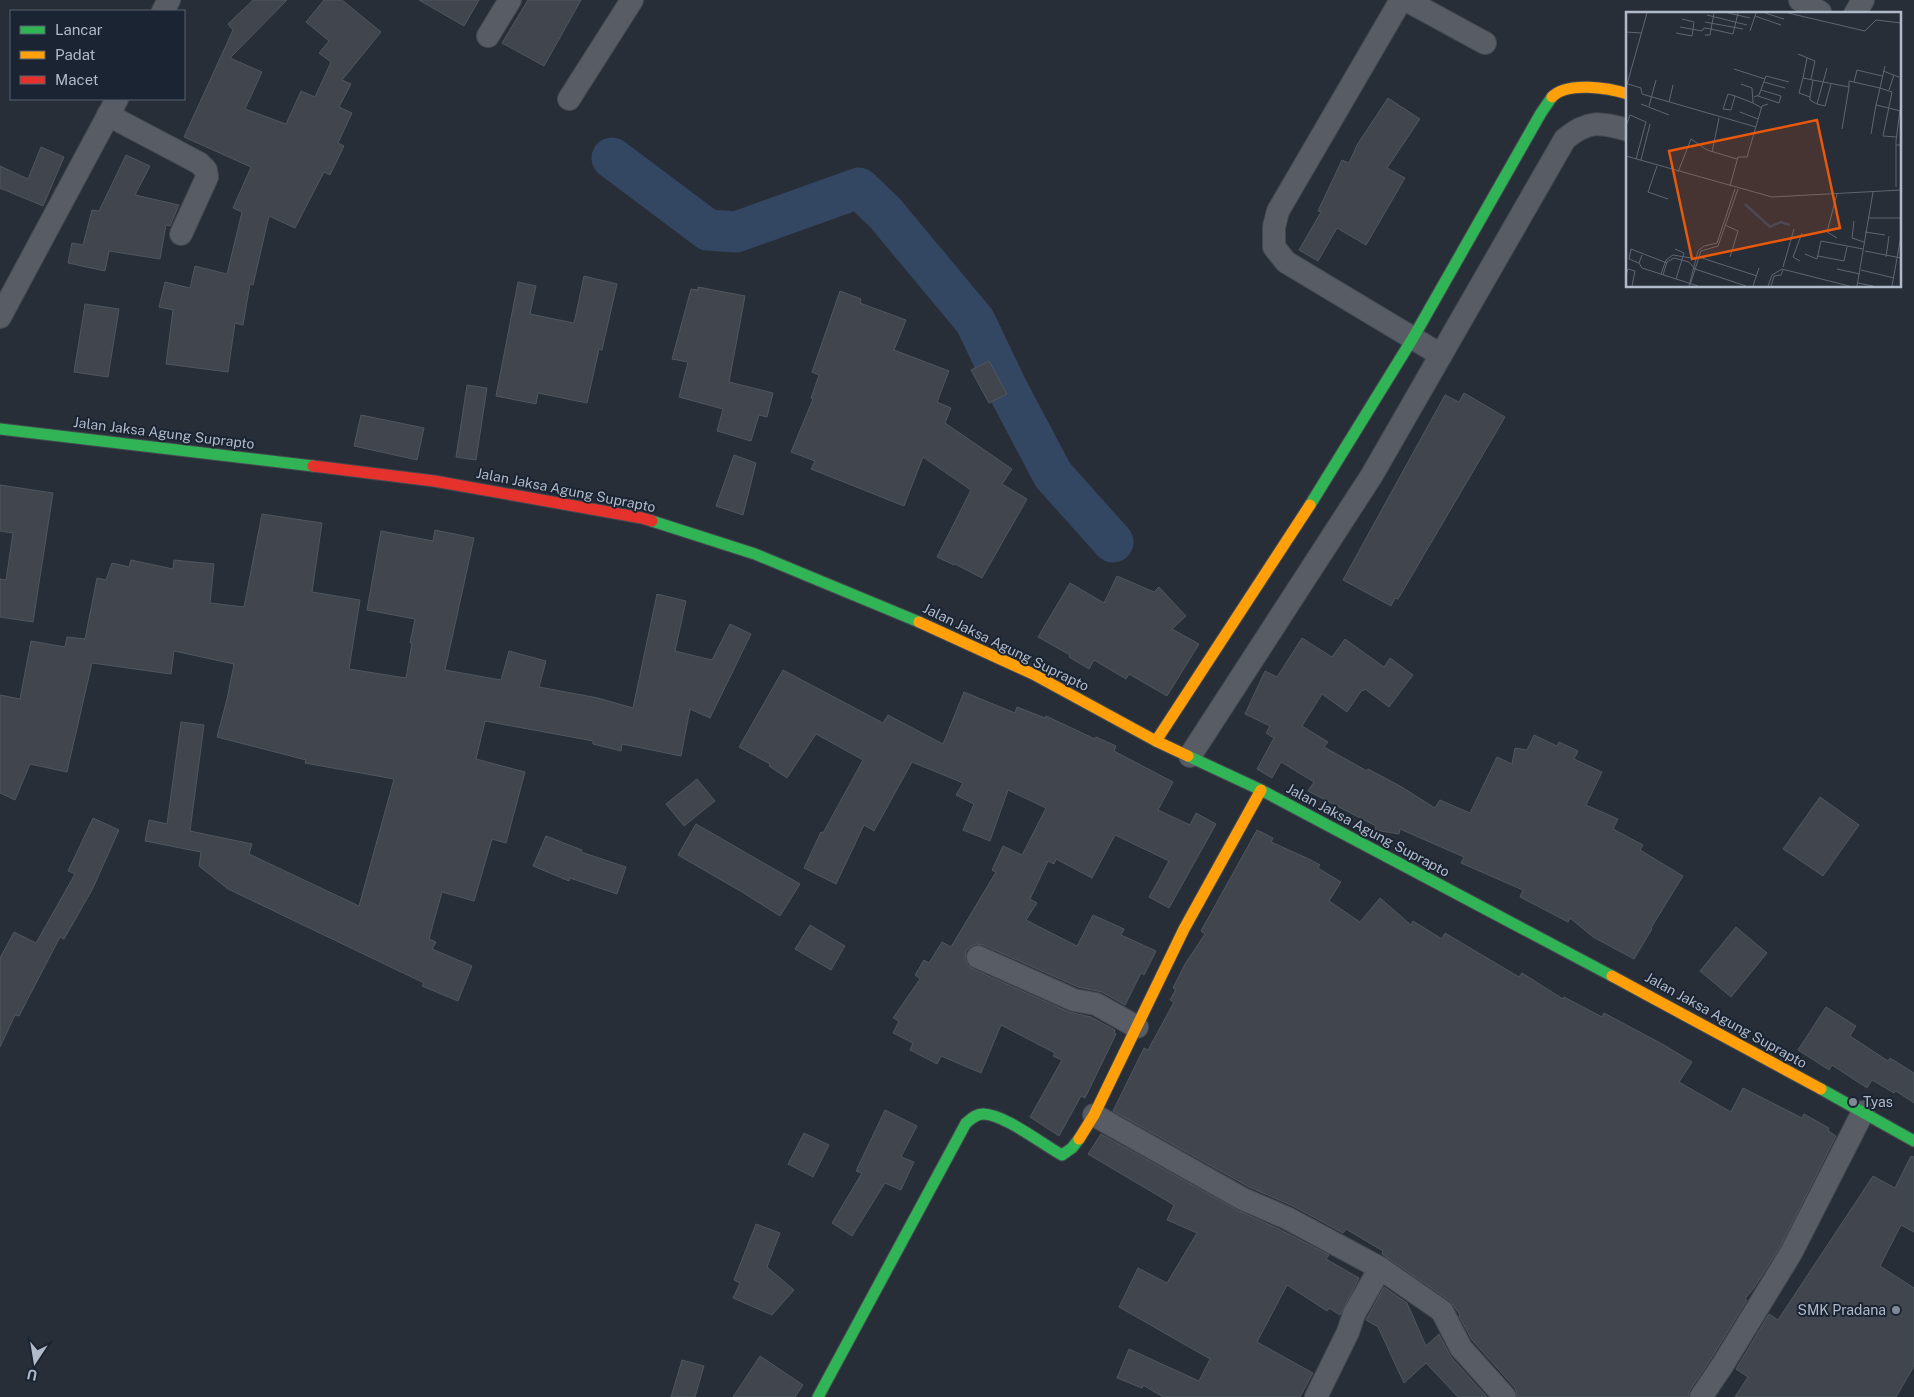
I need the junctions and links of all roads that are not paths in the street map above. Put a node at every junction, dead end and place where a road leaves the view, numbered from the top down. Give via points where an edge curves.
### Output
1 (510, 0) edge
2 (632, 0) edge
3 (1402, 0) edge
4 (1406, 0) edge
5 (1800, 0) edge
6 (1863, 0) edge
7 (1823, 9) edge
8 (1856, 12) edge
9 (488, 36) dead end
10 (1485, 43) dead end
11 (1626, 93) edge
12 (570, 99) dead end
13 (112, 107) edge
14 (1626, 129) edge
15 (181, 234) dead end
16 (0, 318) edge
17 (1413, 338) junction
18 (1441, 355) junction
19 (0, 429) edge
20 (1249, 599) junction
21 (1279, 619) junction
22 (1156, 740) junction
23 (1190, 756) junction
24 (1261, 790) junction
25 (978, 957) dead end
26 (1137, 1026) junction
27 (1863, 1112) junction
28 (1094, 1115) junction
29 (1914, 1141) edge
30 (1380, 1268) junction
31 (818, 1397) edge
32 (1316, 1397) edge
33 (1505, 1397) edge
34 (1701, 1397) edge

1 - 9 street
2 - 12 street
3 - 17 street via 1278,211 1274,247 1286,262
4 - 10 street
5 - 7 street
6 - 8 street
11 - 17 main road via 1592,87 1556,94 1540,113
13 - 15 street via 206,170 207,177
13 - 16 street
14 - 18 street via 1593,124 1578,128 1565,139
17 - 18 street
17 - 20 main road
18 - 21 street via 1372,475
19 - 22 main road, Jalan Jaksa Agung Suprapto via 434,481 642,518 755,554 905,615 1033,674
20 - 21 street
20 - 22 main road
21 - 23 street
22 - 23 main road, Jalan Jaksa Agung Suprapto
23 - 24 main road, Jalan Jaksa Agung Suprapto
24 - 26 main road via 1184,929
24 - 27 main road, Jalan Jaksa Agung Suprapto via 1680,1011
25 - 26 street via 1074,1000 1096,1004
26 - 28 main road
27 - 29 main road, Jalan Jaksa Agung Suprapto
27 - 34 street via 1791,1253
28 - 30 street via 1243,1199 1287,1218
28 - 31 main road via 1072,1148 1062,1155 999,1118 984,1114 972,1116
30 - 32 street via 1354,1314
30 - 33 street via 1442,1311 1461,1348

